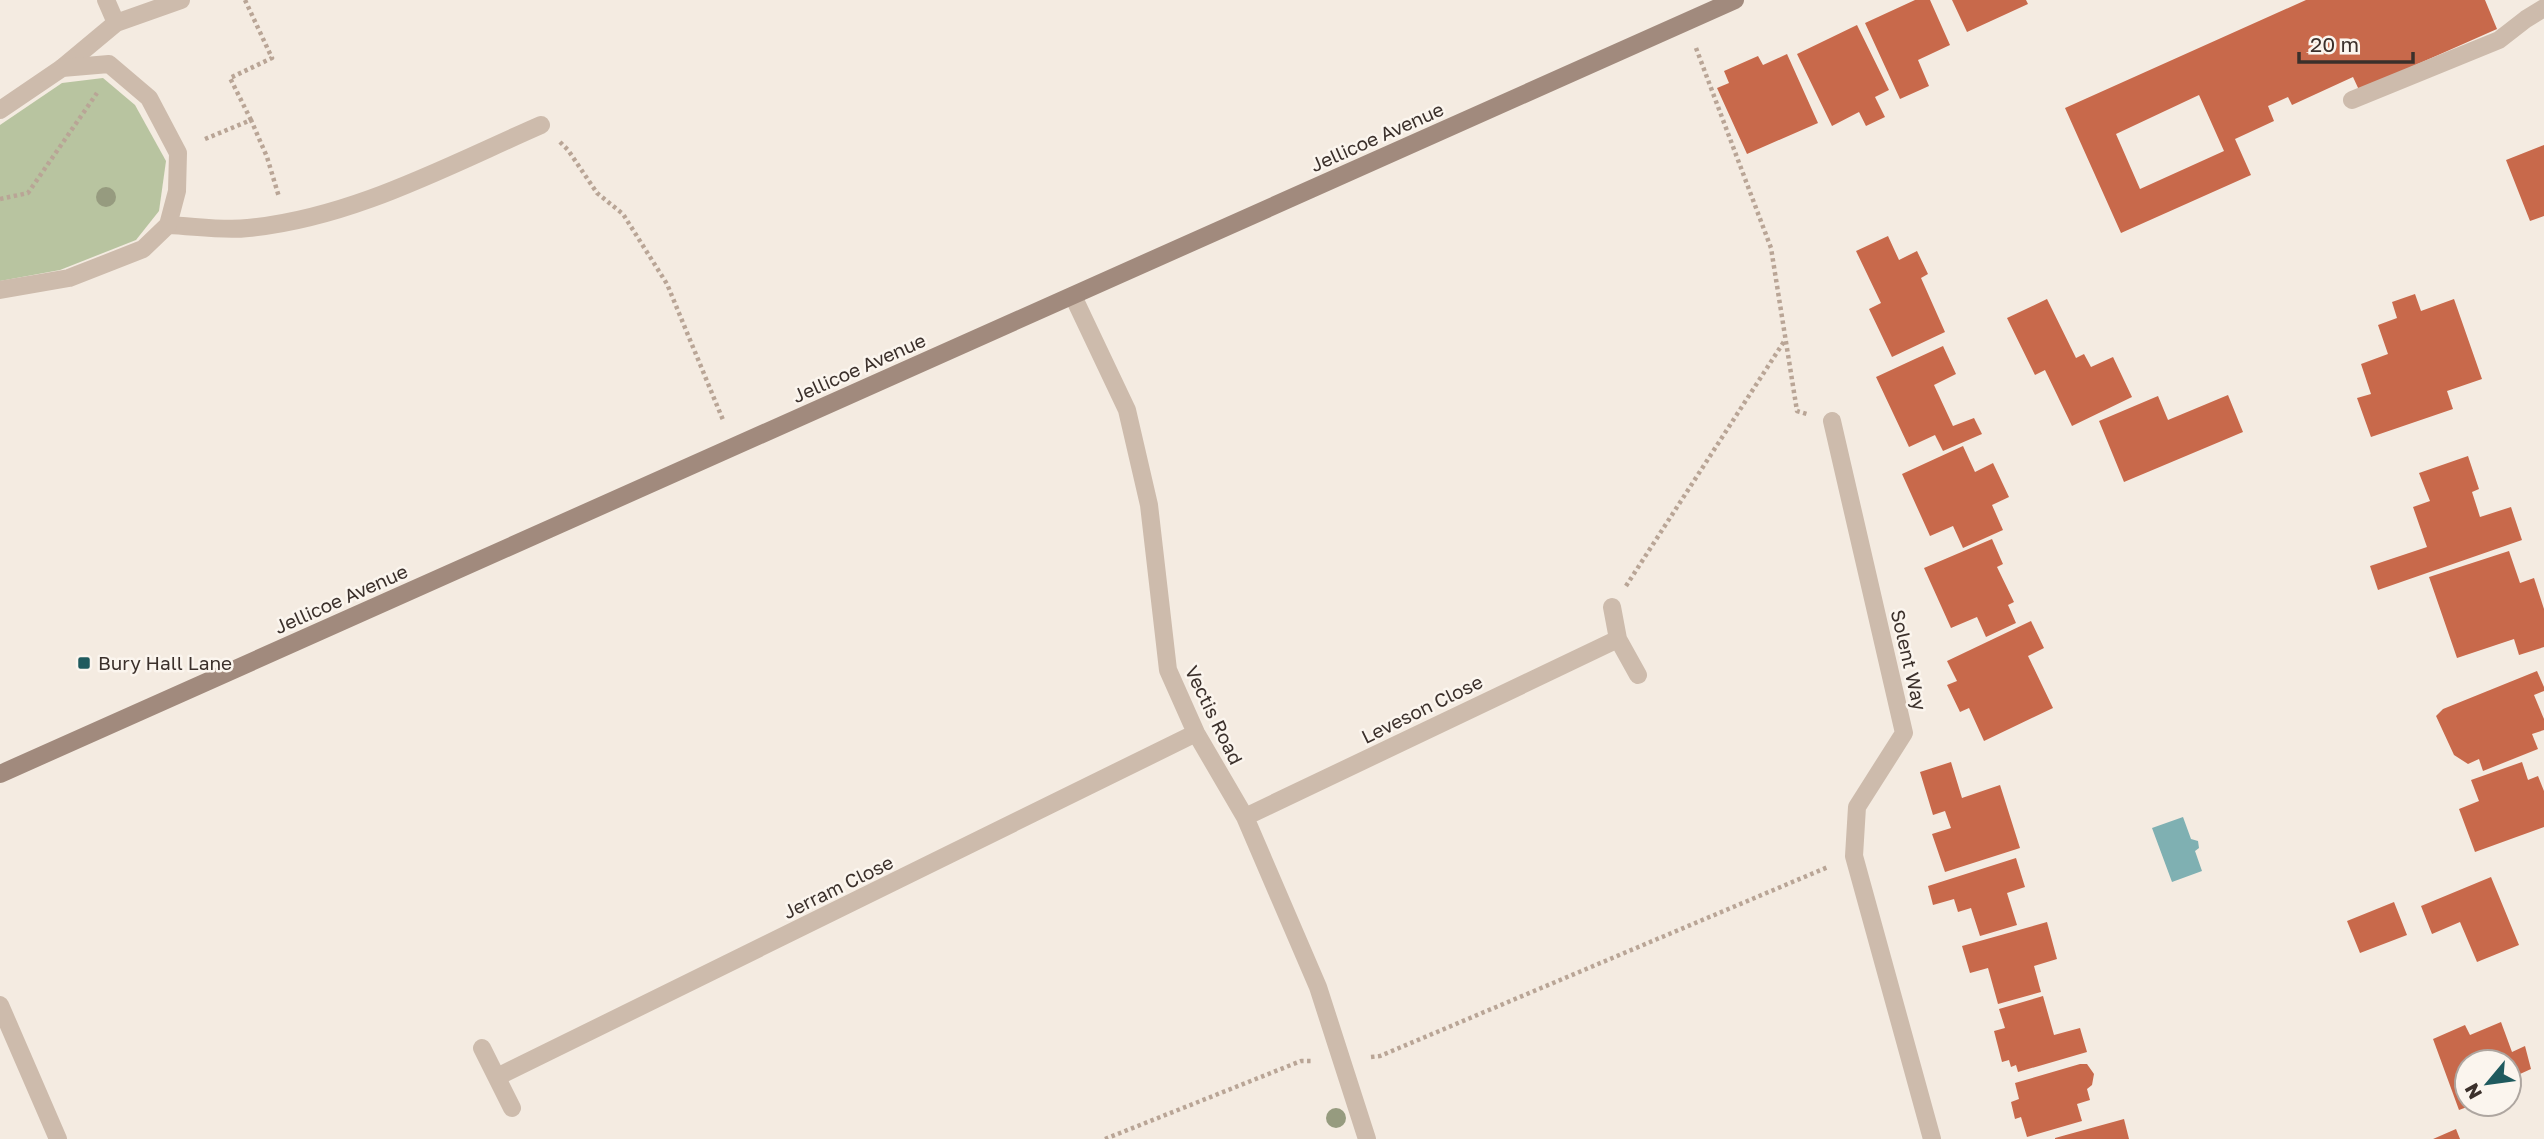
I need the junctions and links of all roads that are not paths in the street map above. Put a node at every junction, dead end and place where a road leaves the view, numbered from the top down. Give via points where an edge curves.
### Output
1 (106, 0) edge
2 (181, 0) edge
3 (1735, 0) edge
4 (2544, 8) edge
5 (116, 23) junction
6 (62, 68) junction
7 (2352, 100) dead end
8 (0, 110) edge
9 (541, 125) road end
10 (168, 225) junction
11 (0, 290) edge
12 (1073, 296) junction
13 (1832, 421) road end
14 (1612, 607) road end
15 (1618, 639) junction
16 (1638, 675) dead end
17 (1196, 733) junction
18 (0, 774) edge
19 (1245, 817) junction
20 (0, 1005) edge
21 (482, 1048) dead end
22 (497, 1077) junction
23 (512, 1108) dead end
24 (58, 1139) edge
25 (1367, 1139) edge
26 (1932, 1139) edge

1 - 5 street
2 - 5 street
3 - 12 street, Jellicoe Avenue
4 - 7 street via 2499,40
5 - 6 street
6 - 8 street
6 - 10 street via 109,64 149,98 178,153 177,191
9 - 10 street via 367,200 317,215 247,229
10 - 11 street via 143,249 69,278
12 - 17 street, Vectis Road via 1127,410 1149,505 1168,670
12 - 18 street, Jellicoe Avenue
13 - 26 street, Solent Way via 1904,733 1857,807 1854,856
14 - 15 street
15 - 16 street
15 - 19 street, Leveson Close
17 - 19 street, Vectis Road
17 - 22 street, Jerram Close
19 - 25 street, Vectis Road via 1318,987
20 - 24 street
21 - 22 street
22 - 23 street

